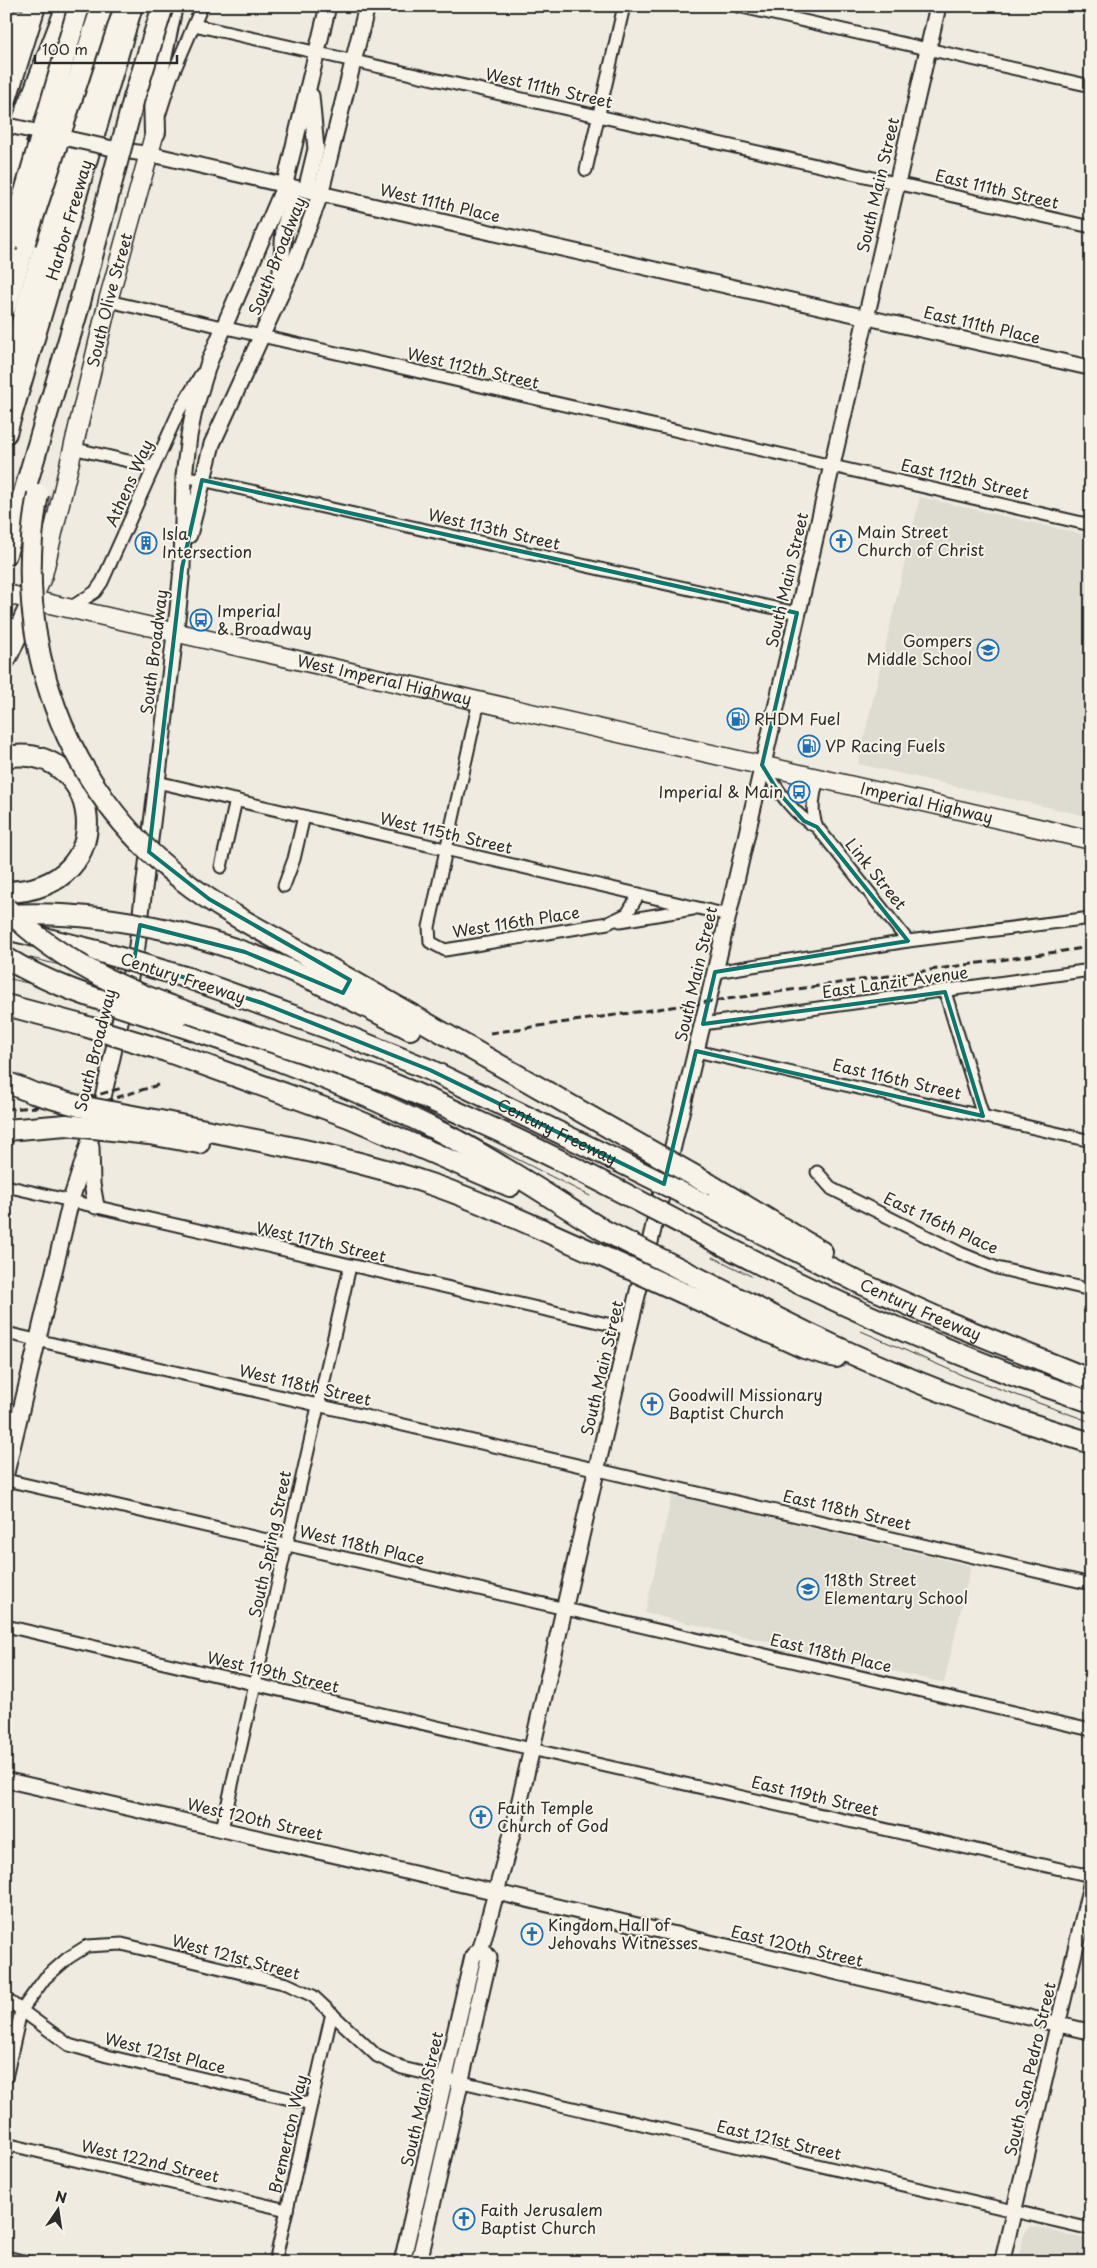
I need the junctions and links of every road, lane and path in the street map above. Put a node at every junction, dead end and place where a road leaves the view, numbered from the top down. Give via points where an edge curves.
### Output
1 (24, 6) edge
2 (35, 6) edge
3 (67, 6) edge
4 (79, 6) edge
5 (102, 6) edge
6 (116, 6) edge
7 (132, 6) edge
8 (163, 6) edge
9 (172, 6) edge
10 (202, 6) edge
11 (328, 6) edge
12 (367, 6) edge
13 (624, 6) edge
14 (738, 6) edge
15 (938, 6) edge
16 (194, 25) junction
17 (54, 44) junction
18 (6, 49) edge
19 (928, 50) junction
20 (317, 52) junction
21 (354, 61) junction
22 (311, 78) junction
23 (1091, 86) edge
24 (6, 99) edge
25 (598, 116) junction
26 (6, 125) edge
27 (155, 132) junction
28 (148, 154) junction
29 (6, 164) edge
30 (586, 170) dead end
31 (897, 183) junction
32 (284, 186) junction
33 (6, 193) edge
34 (320, 194) junction
35 (1091, 227) edge
36 (16, 245) edge
37 (6, 298) edge
38 (108, 301) junction
39 (80, 302) junction
40 (276, 305) junction
41 (6, 306) edge
42 (866, 316) junction
43 (225, 327) junction
44 (262, 338) junction
45 (208, 362) junction
46 (1091, 368) edge
47 (6, 375) edge
48 (6, 433) edge
49 (72, 448) junction
50 (832, 466) junction
51 (154, 467) junction
52 (184, 476) junction
53 (202, 480) junction
54 (1091, 525) edge
55 (6, 554) edge
56 (182, 568) junction
57 (6, 594) edge
58 (33, 600) junction
59 (70, 608) junction
60 (797, 613) junction
61 (175, 633) junction
62 (6, 658) edge
63 (479, 701) junction
64 (6, 757) edge
65 (762, 765) junction
66 (818, 777) junction
67 (157, 782) junction
68 (236, 800) junction
69 (304, 816) junction
70 (817, 827) junction
71 (1091, 840) edge
72 (445, 849) junction
73 (221, 867) dead end
74 (284, 886) dead end
75 (6, 892) edge
76 (639, 894) junction
77 (6, 908) edge
78 (697, 908) junction
79 (6, 915) edge
80 (728, 915) junction
81 (1091, 918) edge
82 (608, 923) junction
83 (6, 929) edge
84 (908, 942) junction
85 (6, 958) edge
86 (1091, 970) edge
87 (715, 972) junction
88 (319, 973) junction
89 (945, 992) junction
90 (6, 1004) edge
91 (702, 1024) junction
92 (696, 1051) junction
93 (6, 1082) edge
94 (983, 1116) junction
95 (154, 1128) junction
96 (6, 1130) edge
97 (90, 1137) junction
98 (1091, 1141) edge
99 (817, 1172) dead end
100 (6, 1186) edge
101 (71, 1200) junction
102 (96, 1206) junction
103 (602, 1230) junction
104 (350, 1266) junction
105 (860, 1284) junction
106 (1091, 1290) edge
107 (629, 1329) junction
108 (6, 1333) edge
109 (38, 1340) junction
110 (887, 1369) junction
111 (1091, 1380) edge
112 (1091, 1402) edge
113 (317, 1404) junction
114 (1091, 1443) edge
115 (596, 1468) junction
116 (6, 1472) edge
117 (6, 1480) edge
118 (287, 1545) junction
119 (1091, 1584) edge
120 (564, 1608) junction
121 (6, 1626) edge
122 (255, 1685) junction
123 (1091, 1730) edge
124 (532, 1749) junction
125 (6, 1780) edge
126 (222, 1830) junction
127 (1091, 1876) edge
128 (1091, 1883) edge
129 (495, 1892) junction
130 (481, 1948) junction
131 (6, 1998) edge
132 (21, 2011) junction
133 (332, 2013) junction
134 (1058, 2025) junction
135 (1091, 2032) edge
136 (445, 2077) junction
137 (6, 2078) edge
138 (461, 2081) junction
139 (311, 2104) junction
140 (6, 2144) edge
141 (287, 2210) junction
142 (1014, 2212) junction
143 (1091, 2229) edge
144 (6, 2257) edge
145 (27, 2262) edge
146 (275, 2262) edge
147 (402, 2262) edge
148 (419, 2262) edge
149 (1002, 2262) edge

1 - 18 highway
2 - 24 highway
3 - 17 highway
4 - 36 highway, bridge via 25,192
5 - 36 highway, bridge
6 - 47 highway
7 - 48 highway, Harbor Freeway
8 - 39 highway, bridge via 134,98
9 - 27 highway via 154,92
10 - 16 street, South Olive Street
11 - 20 main road, South Broadway
12 - 21 main road, South Broadway
13 - 25 street
14 - 19 street
15 - 19 main road, South Main Street
16 - 20 street, West 111th Street
16 - 27 street, South Olive Street via 171,78
17 - 29 highway
17 - 33 highway
19 - 23 street
19 - 31 main road, South Main Street
20 - 21 street, West 111th Street
20 - 22 main road, South Broadway
21 - 25 street, West 111th Street
21 - 34 main road, South Broadway
22 - 32 main road, South Broadway
22 - 34 main road via 316,149 308,182
25 - 30 street
25 - 31 street, West 111th Street
26 - 28 street, West 111th Place, bridge
27 - 28 main road, South Olive Street
28 - 32 street, West 111th Place
28 - 38 main road, South Olive Street
31 - 35 street, East 111th Street
31 - 42 main road, South Main Street
32 - 34 street, West 111th Place
32 - 40 main road via 292,202 284,229 282,274
32 - 43 main road, South Broadway
34 - 40 main road, South Broadway
34 - 42 street, West 111th Place
36 - 37 highway
36 - 41 highway
38 - 43 street, West 112th Street
38 - 49 main road, South Olive Street
39 - 55 highway
39 - 88 highway, bridge via 38,494 32,536 33,622 40,662 53,703 74,753 90,780 121,822 150,853 200,893
40 - 44 main road, South Broadway
42 - 46 street, East 111th Place
42 - 50 main road, South Main Street
43 - 44 street, West 112th Street
43 - 45 main road, South Broadway
44 - 50 street, West 112th Street
44 - 53 main road, South Broadway via 232,396 212,444
45 - 51 street, Athens Way via 179,411
45 - 52 main road, South Broadway via 189,436
49 - 51 street
49 - 58 main road, South Olive Street via 43,575
50 - 54 street, East 112th Street
50 - 60 main road, South Main Street
51 - 59 street, Athens Way via 102,582 95,592
52 - 53 street, West 113th Street
52 - 56 main road, South Broadway
53 - 56 main road, South Broadway
53 - 60 street, West 113th Street
56 - 61 main road, South Broadway
57 - 58 main road, West Imperial Highway
58 - 59 main road, West Imperial Highway
58 - 62 highway
59 - 61 main road, West Imperial Highway
60 - 65 main road, South Main Street
61 - 63 main road, West Imperial Highway
61 - 67 main road, South Broadway
63 - 65 main road, West Imperial Highway
63 - 72 street
64 - 75 highway via 46,760 63,771 77,787 86,807 87,829 82,849 71,868 49,885
65 - 66 main road, Imperial Highway
65 - 70 street, Link Street via 804,821
65 - 80 main road, South Main Street
66 - 70 street via 813,806
66 - 71 main road, Imperial Highway
67 - 68 street, West 115th Street
67 - 97 main road, South Broadway via 137,946 102,1102
68 - 69 street, West 115th Street
68 - 73 street
69 - 72 street, West 115th Street
69 - 74 street
70 - 84 street, Link Street
72 - 76 street, West 115th Street
72 - 82 street, West 116th Place via 428,926 430,942 444,950
76 - 78 street, West 115th Street
76 - 82 street, West 116th Place via 628,914
77 - 112 highway, bridge via 49,946 108,981 384,1080 524,1142 790,1279 910,1335
78 - 80 street, West 115th Street
78 - 82 street, West 116th Place
79 - 88 highway, bridge via 72,915 164,930
80 - 87 main road, South Main Street
81 - 84 street
83 - 105 highway, Century Freeway, bridge via 188,978 318,1024 430,1070
84 - 87 street
85 - 103 highway, bridge via 72,991 284,1060 363,1094 444,1134
86 - 89 street, East Lanzit Avenue
87 - 91 main road, South Main Street
88 - 105 highway, bridge via 443,1045 502,1067 709,1184 814,1245
89 - 91 street, East Lanzit Avenue
89 - 94 street
90 - 103 highway, bridge via 166,1051 274,1088 393,1134
91 - 92 main road, South Main Street
92 - 94 street, East 116th Street
92 - 107 main road, South Main Street
93 - 95 highway, bridge
94 - 98 street, East 116th Street
95 - 96 highway, bridge via 66,1125
95 - 110 highway, bridge via 347,1171 437,1194 526,1223 804,1348
97 - 101 main road, South Broadway
97 - 102 main road
99 - 106 street, East 116th Place via 832,1189 960,1253 997,1268
100 - 101 street, West 117th Street
101 - 102 street, West 117th Street
101 - 109 main road, South Broadway
102 - 104 street, West 117th Street
103 - 110 highway, bridge via 788,1324
104 - 107 street, West 117th Street
104 - 113 street, South Spring Street
105 - 111 highway, Century Freeway
107 - 115 main road, South Main Street
108 - 109 street, West 118th Street
109 - 113 street, West 118th Street
109 - 116 main road, South Broadway
110 - 114 highway
113 - 115 street, West 118th Street
113 - 118 street, South Spring Street
115 - 119 street, East 118th Street
115 - 120 main road, South Main Street
117 - 118 street, West 118th Place
118 - 120 street, West 118th Place
118 - 122 street, South Spring Street
120 - 123 street, East 118th Place
120 - 124 main road, South Main Street
121 - 122 street, West 119th Street
122 - 124 street, West 119th Street
122 - 126 street, South Spring Street
124 - 127 street, East 119th Street
124 - 129 main road, South Main Street
125 - 126 street, West 120th Street
126 - 129 street, West 120th Street
128 - 134 street, South San Pedro Street
129 - 130 main road, South Main Street
129 - 134 street, East 120th Street
130 - 136 main road, South Main Street via 473,1956
130 - 138 main road, South Main Street via 489,1958
131 - 132 street
132 - 133 street, West 121st Street via 45,1978 68,1958 87,1946 122,1944 287,1984 313,1996
132 - 137 street
132 - 139 street, West 121st Place via 69,2045
133 - 136 street, West 121st Street via 377,2056 402,2068
133 - 139 street, Bremerton Way
134 - 135 street, East 120th Street
134 - 142 street, South San Pedro Street
136 - 138 street, West 121st Street
136 - 147 main road, South Main Street
138 - 142 street, East 121st Street
138 - 148 main road, South Main Street
139 - 141 street, Bremerton Way
140 - 141 street, West 122nd Street
141 - 146 street, Bremerton Way
142 - 143 street, East 121st Street
142 - 149 street, South San Pedro Street
144 - 145 street

